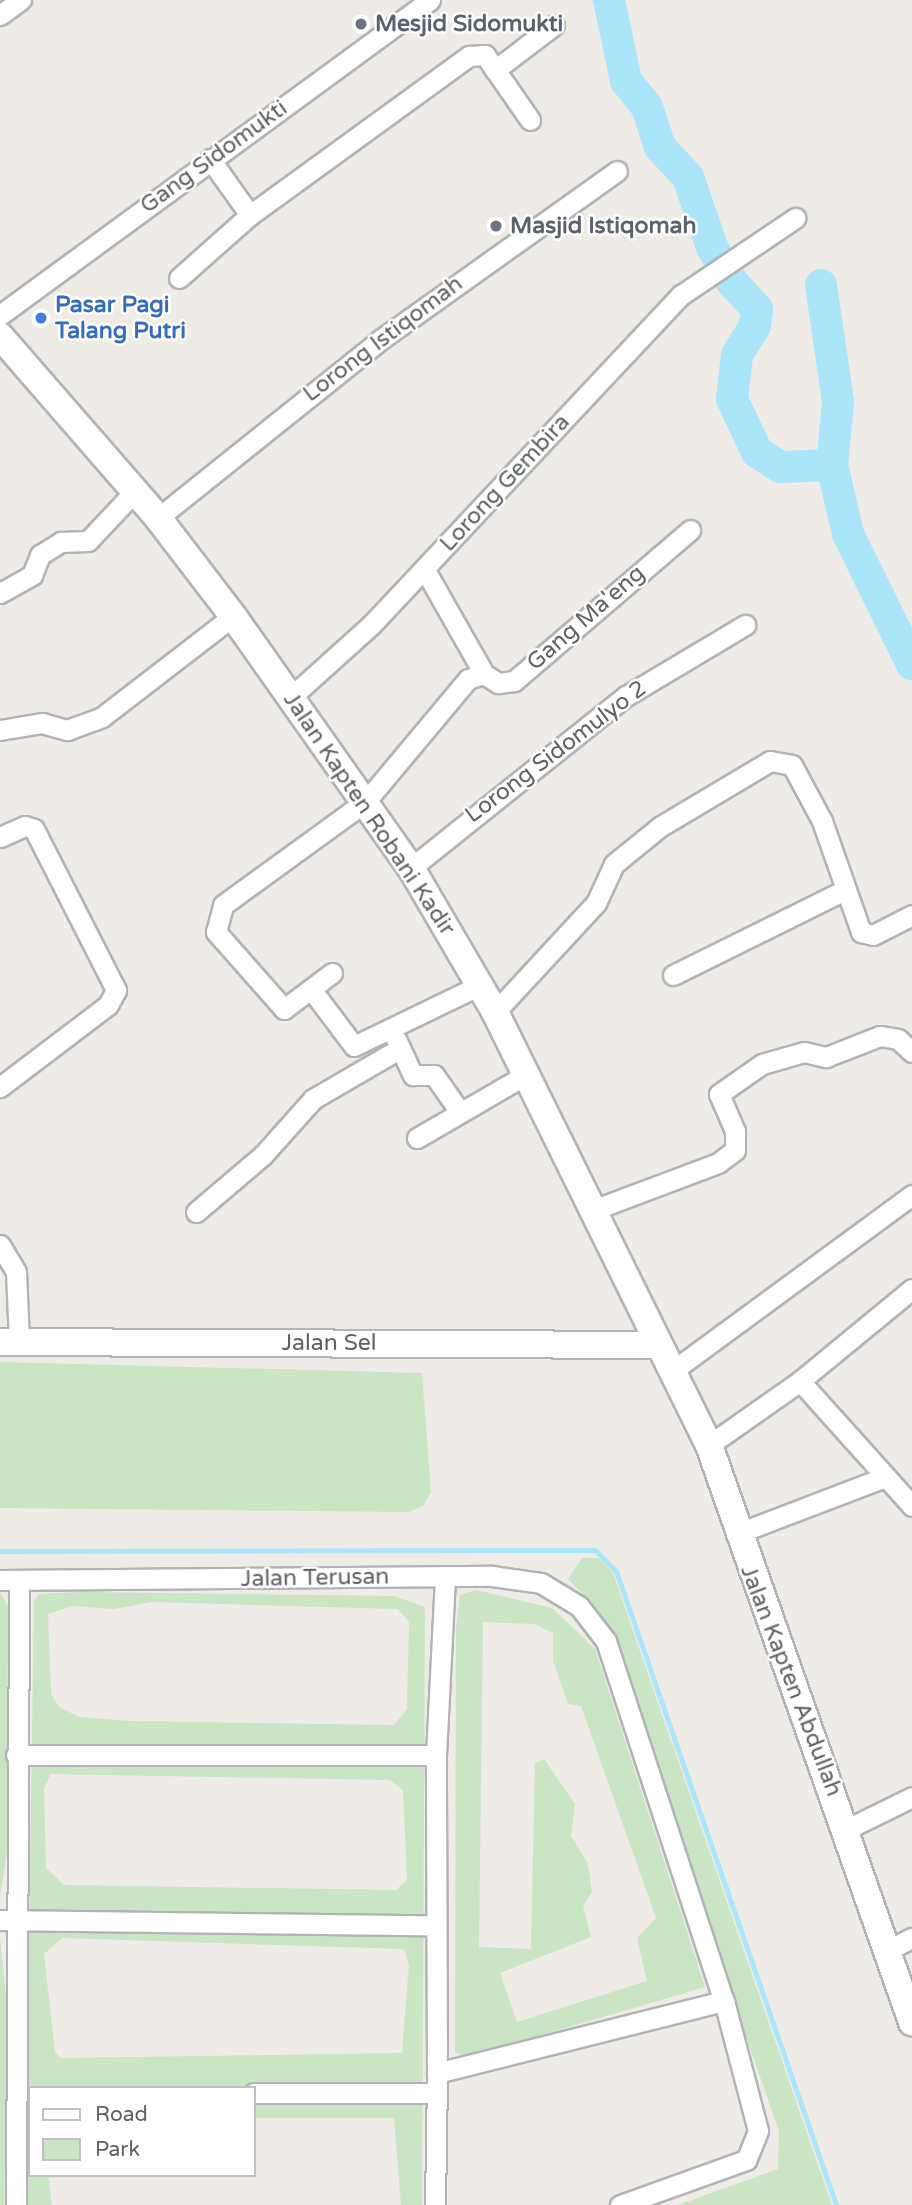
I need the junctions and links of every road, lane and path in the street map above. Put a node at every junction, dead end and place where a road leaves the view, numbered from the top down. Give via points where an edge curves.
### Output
1 (21, 0) edge
2 (430, 0) edge
3 (0, 15) edge
4 (554, 25) dead end
5 (495, 70) junction
6 (530, 120) dead end
7 (210, 159) junction
8 (617, 171) dead end
9 (250, 215) junction
10 (795, 218) dead end
11 (178, 278) dead end
12 (0, 316) edge
13 (0, 336) edge
14 (135, 491) junction
15 (158, 517) junction
16 (690, 530) dead end
17 (425, 570) junction
18 (0, 593) edge
19 (233, 616) junction
20 (746, 625) dead end
21 (484, 674) junction
22 (291, 697) junction
23 (0, 730) edge
24 (366, 801) junction
25 (0, 837) edge
26 (411, 868) junction
27 (844, 891) junction
28 (912, 915) edge
29 (332, 973) dead end
30 (673, 975) dead end
31 (480, 985) junction
32 (311, 989) junction
33 (495, 1012) junction
34 (393, 1028) junction
35 (357, 1045) junction
36 (399, 1049) junction
37 (912, 1052) edge
38 (369, 1066) junction
39 (527, 1074) junction
40 (0, 1087) edge
41 (460, 1112) junction
42 (417, 1138) dead end
43 (912, 1195) edge
44 (593, 1210) junction
45 (196, 1212) dead end
46 (0, 1245) edge
47 (912, 1289) edge
48 (10, 1342) edge
49 (658, 1345) junction
50 (675, 1369) junction
51 (800, 1381) junction
52 (709, 1445) junction
53 (886, 1477) junction
54 (912, 1506) edge
55 (736, 1534) junction
56 (445, 1576) junction
57 (9, 1580) edge
58 (16, 1755) junction
59 (436, 1755) junction
60 (912, 1797) edge
61 (847, 1829) junction
62 (7, 1919) edge
63 (434, 1925) junction
64 (912, 1938) edge
65 (888, 1950) junction
66 (724, 2001) junction
67 (912, 2022) edge
68 (437, 2083) junction
69 (24, 2093) edge
70 (256, 2093) edge
71 (16, 2205) edge
72 (435, 2205) edge
73 (620, 2205) edge

1 - 3 street
2 - 7 street, Gang Sidomukti
4 - 5 street
5 - 6 street
5 - 9 street via 481,54 462,60
7 - 9 street
7 - 12 street, Gang Sidomukti
8 - 15 street, Lorong Istiqomah via 399,325
9 - 11 street
10 - 17 street, Lorong Gembira via 681,295
13 - 14 main road, Jalan Kapten Robani Kadir
14 - 15 main road, Jalan Kapten Robani Kadir
14 - 18 street via 88,541 61,541 38,557 32,575
15 - 19 main road, Jalan Kapten Robani Kadir
16 - 21 street, Gang Ma'eng via 513,681 498,683
17 - 21 street
17 - 22 street, Lorong Gembira
19 - 22 main road, Jalan Kapten Robani Kadir
19 - 23 street via 102,717 67,730 42,723
20 - 26 street, Lorong Sidomulyo 2 via 626,696
21 - 24 street via 460,688
22 - 24 main road, Jalan Kapten Robani Kadir
24 - 26 main road, Jalan Kapten Robani Kadir
24 - 32 street via 223,905 214,927 284,1009
25 - 40 street via 25,826 34,830 116,990 108,1005
26 - 31 main road, Jalan Kapten Robani Kadir
27 - 28 street via 867,935
27 - 30 street
27 - 33 street via 822,821 792,765 770,761 662,826 614,864 596,903
29 - 32 street
31 - 33 main road, Jalan Kapten Robani Kadir
31 - 34 street
32 - 35 street via 348,1043
33 - 39 main road, Jalan Kapten Robani Kadir
34 - 35 street
34 - 36 street
35 - 38 street
36 - 38 street
36 - 41 street via 413,1075 434,1075
37 - 44 street via 898,1038 880,1036 826,1057 804,1052 762,1064 719,1094 735,1150 718,1163
38 - 45 street via 313,1099 263,1155
39 - 41 street
39 - 44 main road, Jalan Kapten Robani Kadir
41 - 42 street
43 - 50 street
44 - 49 main road, Jalan Kapten Robani Kadir
46 - 48 street via 16,1272
47 - 51 street
48 - 49 main road, Jalan Sel
49 - 50 main road, Jalan Kapten Abdullah
50 - 52 main road, Jalan Kapten Abdullah
51 - 52 street
51 - 53 street
52 - 55 main road, Jalan Kapten Abdullah
53 - 54 street
53 - 55 street
55 - 61 main road, Jalan Kapten Abdullah
56 - 57 street, Jalan Terusan
56 - 59 street
56 - 66 street, Jalan Terusan via 541,1583 579,1606 606,1641
57 - 58 street
58 - 59 street
58 - 62 street
59 - 63 street
60 - 61 street
61 - 65 main road, Jalan Kapten Abdullah
62 - 63 street
62 - 69 street
63 - 68 street
64 - 65 street
65 - 67 main road, Jalan Kapten Abdullah
66 - 68 street
66 - 73 street, Jalan Terusan via 758,2131 754,2151 734,2166
68 - 70 street
68 - 72 street
69 - 71 street

